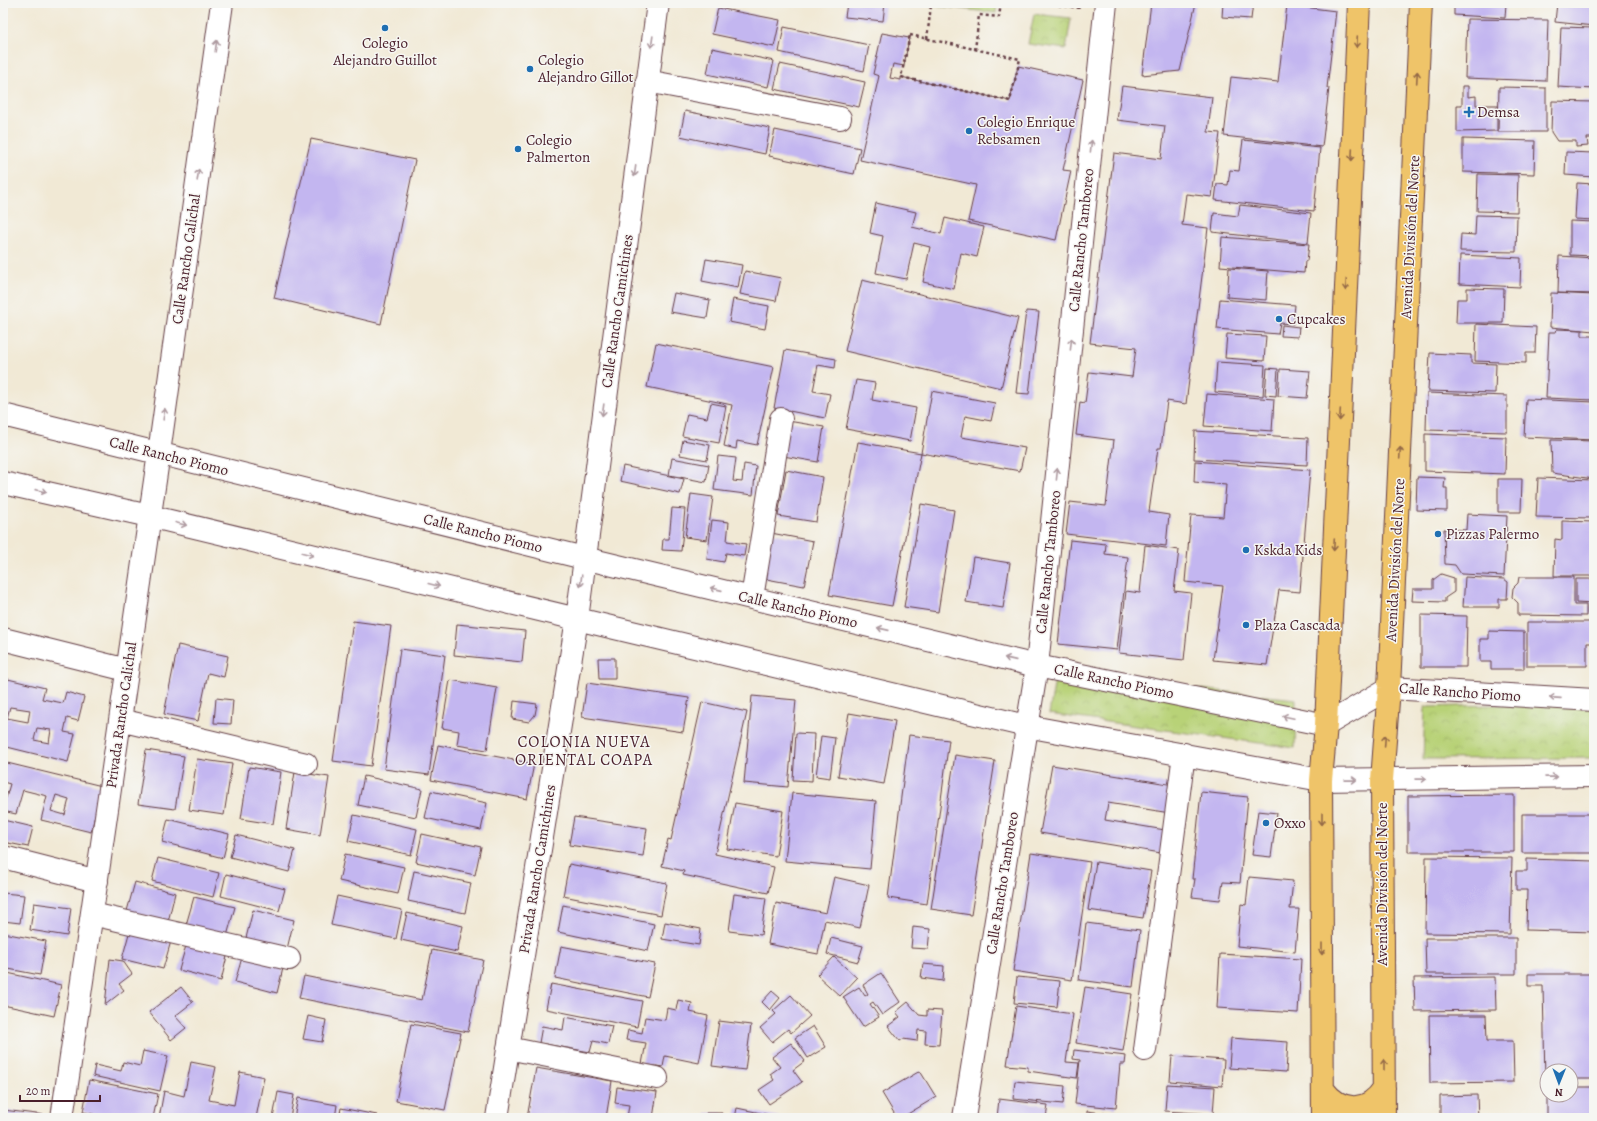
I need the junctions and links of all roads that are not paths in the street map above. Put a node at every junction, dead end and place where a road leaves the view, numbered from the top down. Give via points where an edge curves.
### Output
1 (222, 3) edge
2 (658, 3) edge
3 (1359, 3) edge
4 (1421, 3) edge
5 (1106, 7) edge
6 (647, 81) junction
7 (840, 118) dead end
8 (3, 415) edge
9 (781, 419) dead end
10 (159, 453) junction
11 (3, 483) edge
12 (149, 516) junction
13 (584, 558) junction
14 (752, 598) junction
15 (577, 619) junction
16 (3, 639) edge
17 (1037, 666) junction
18 (127, 670) junction
19 (1389, 688) junction
20 (1594, 700) edge
21 (120, 720) junction
22 (1326, 724) junction
23 (1026, 726) junction
24 (1184, 754) junction
25 (306, 764) dead end
26 (1594, 776) edge
27 (1321, 780) junction
28 (1382, 780) junction
29 (3, 857) edge
30 (97, 881) junction
31 (92, 914) junction
32 (289, 959) dead end
33 (508, 1048) junction
34 (1145, 1050) dead end
35 (657, 1078) dead end
36 (1384, 1088) junction
37 (1323, 1089) junction
38 (62, 1118) edge
39 (497, 1118) edge
40 (964, 1118) edge
41 (1323, 1118) edge
42 (1384, 1118) edge

10 -> 1 street, Calle Rancho Calichal
2 -> 6 street, Calle Rancho Camichines
3 -> 22 main road
19 -> 4 main road, Avenida División del Norte
17 -> 5 street, Calle Rancho Tamboreo
6 - 7 street
6 -> 13 street, Calle Rancho Camichines
8 - 10 street, Calle Rancho Piomo
9 - 14 street
10 - 12 street, Calle Rancho Calichal
10 - 13 street, Calle Rancho Piomo
11 -> 12 street
12 -> 15 street
12 - 18 street, Privada Rancho Calichal
14 -> 13 street, Calle Rancho Piomo
13 -> 15 street, Calle Rancho Camichines
17 -> 14 street, Calle Rancho Piomo
15 - 23 street
15 - 33 street, Privada Rancho Camichines
16 - 18 street
22 -> 17 street, Calle Rancho Piomo
17 - 23 street, Calle Rancho Tamboreo
18 - 21 street, Privada Rancho Calichal
20 -> 19 street, Calle Rancho Piomo
19 - 22 street, Calle Rancho Piomo
28 -> 19 main road, Avenida División del Norte
21 - 25 street
21 - 30 street, Privada Rancho Calichal
22 - 27 main road
23 - 24 street
23 - 40 street, Calle Rancho Tamboreo
24 - 27 street
24 - 34 street
28 -> 26 street
27 -> 28 street
27 -> 37 main road
36 -> 28 main road, Avenida División del Norte
29 - 30 street
30 - 31 street, Privada Rancho Calichal
31 - 32 street
31 - 38 street, Privada Rancho Calichal
33 - 35 street
33 - 39 street, Privada Rancho Camichines
36 - 37 main road via 1370,1103 1351,1108 1340,1105
36 - 42 main road, Avenida División del Norte
37 - 41 main road

